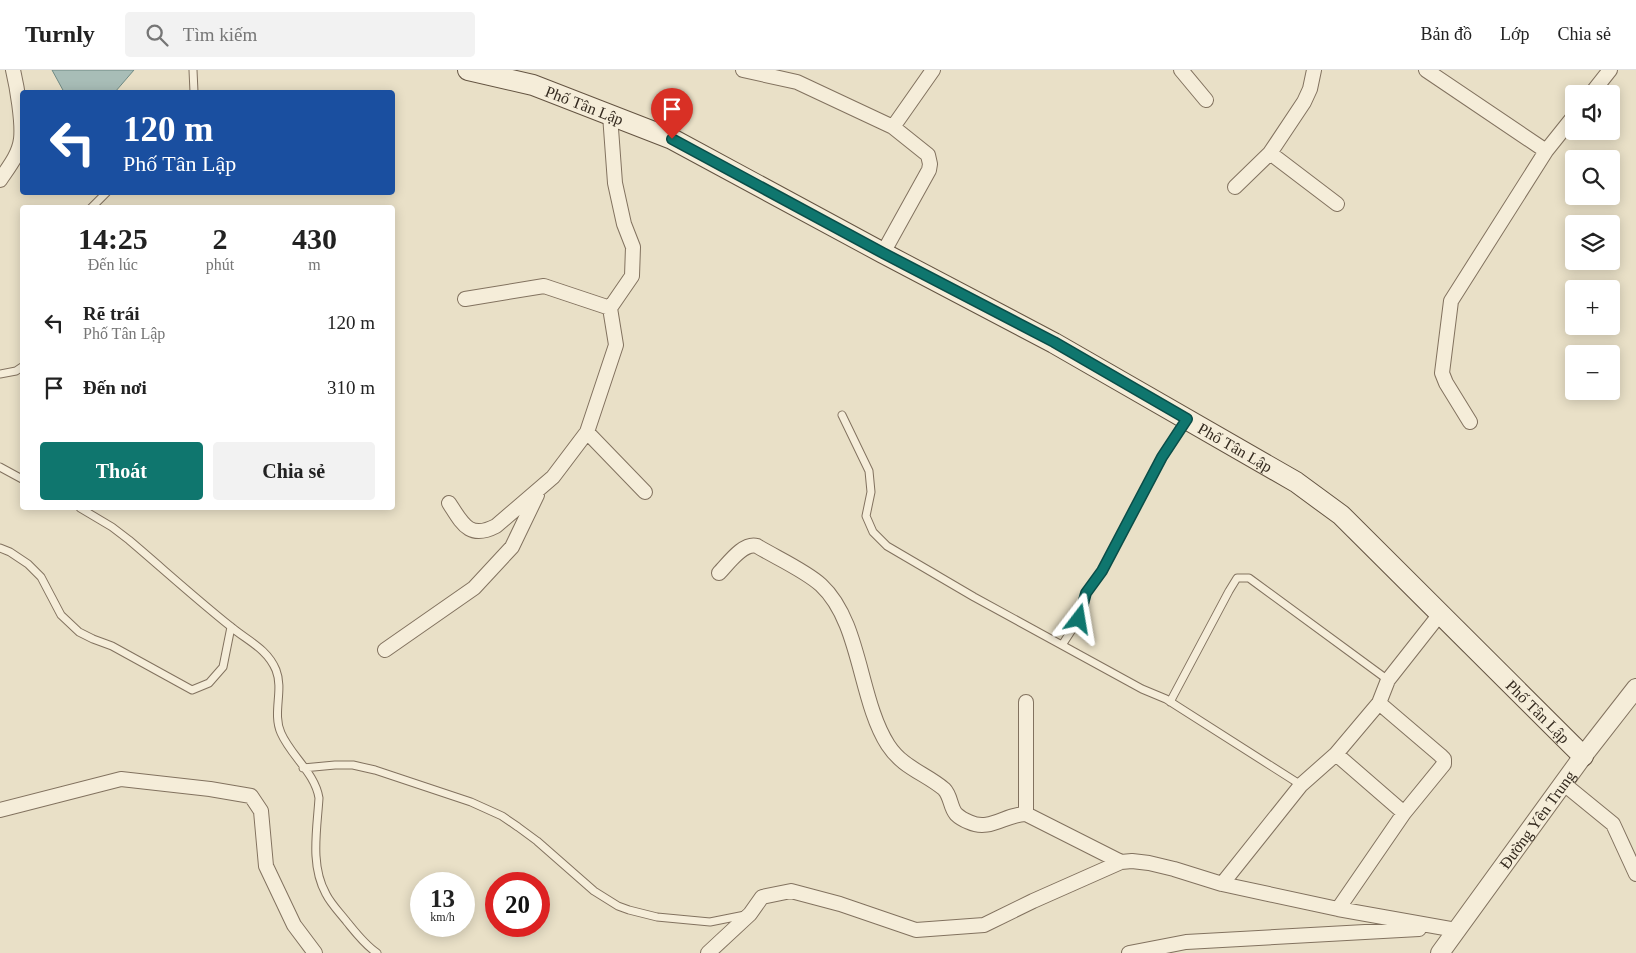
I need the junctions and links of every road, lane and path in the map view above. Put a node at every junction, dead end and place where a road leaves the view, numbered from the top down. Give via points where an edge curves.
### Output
1 (13, 70) edge
2 (193, 70) edge
3 (468, 70) edge
4 (743, 70) edge
5 (933, 70) edge
6 (1181, 70) edge
7 (1314, 70) edge
8 (1426, 70) edge
9 (1610, 70) edge
10 (1598, 85) edge
11 (194, 90) edge
12 (1206, 100) dead end
13 (20, 114) edge
14 (610, 115) junction
15 (893, 127) junction
16 (1565, 127) edge
17 (20, 141) edge
18 (1546, 151) junction
19 (1270, 154) junction
20 (0, 180) edge
21 (1235, 187) dead end
22 (104, 195) edge
23 (1337, 204) dead end
24 (94, 205) edge
25 (883, 253) junction
26 (466, 299) dead end
27 (610, 308) junction
28 (20, 368) edge
29 (0, 374) edge
30 (842, 415) dead end
31 (1187, 419) junction
32 (1470, 422) dead end
33 (587, 432) junction
34 (0, 467) edge
35 (20, 478) edge
36 (540, 490) junction
37 (645, 492) dead end
38 (449, 503) dead end
39 (83, 510) edge
40 (0, 548) edge
41 (719, 573) dead end
42 (1440, 614) junction
43 (231, 627) junction
44 (1062, 645) junction
45 (385, 650) dead end
46 (1388, 680) junction
47 (1636, 688) edge
48 (1026, 702) dead end
49 (1170, 702) junction
50 (1379, 703) junction
51 (1336, 754) junction
52 (1583, 756) junction
53 (304, 768) junction
54 (1564, 784) junction
55 (1301, 785) junction
56 (0, 810) edge
57 (1404, 813) junction
58 (1026, 814) junction
59 (1121, 862) junction
60 (1636, 874) edge
61 (1222, 884) junction
62 (1338, 909) junction
63 (750, 914) junction
64 (1449, 929) junction
65 (315, 953) edge
66 (376, 953) edge
67 (708, 953) edge
68 (1129, 953) edge
69 (1440, 953) edge

1 - 13 street
2 - 11 lane
3 - 14 main road, Phố Tân Lập via 533,85
4 - 15 street via 797,82
5 - 15 street
6 - 12 street
7 - 19 street via 1304,102
8 - 18 street
9 - 10 street
14 - 25 main road, Phố Tân Lập via 672,139
14 - 27 street via 615,183 633,248 632,276
15 - 25 street via 928,155 930,164
16 - 18 street
17 - 20 street via 13,160
18 - 32 street via 1448,309 1442,373
19 - 21 street
19 - 23 street
22 - 24 lane
25 - 31 main road, Phố Tân Lập via 1054,342
26 - 27 street via 544,286
27 - 33 street via 616,345
28 - 29 lane
30 - 44 lane via 869,471 871,492 866,516 873,532 886,546
31 - 42 main road, Phố Tân Lập via 1296,482 1341,515
31 - 44 lane via 1162,457 1102,571 1086,593 1079,619
33 - 36 street via 553,478
33 - 37 street
34 - 35 lane
36 - 38 street via 486,531 470,530
36 - 45 street via 512,547 474,588
39 - 43 lane via 129,540
40 - 43 lane via 22,560 42,577 62,615 79,632 112,646 192,690 209,683 223,667
41 - 58 street via 744,547 752,544 820,584 847,626 877,723 894,753 913,770 944,789 953,810 975,825 987,826
42 - 46 street
42 - 52 main road, Phố Tân Lập
43 - 53 lane via 256,644 273,663 279,683 281,735
44 - 49 lane
46 - 49 lane via 1249,578 1237,578
46 - 50 street
47 - 52 street, Đường Yên Trung
48 - 58 street
49 - 55 lane
50 - 51 street
50 - 57 street via 1444,759 1442,768
51 - 55 street
51 - 57 street
52 - 54 street, Đường Yên Trung
53 - 63 lane via 353,765 478,805 518,827 594,891 629,910 710,922
53 - 66 lane via 318,791 316,855 322,886 332,904
54 - 60 street via 1613,824
54 - 64 street, Đường Yên Trung
55 - 61 street
56 - 65 street via 121,779 251,796 261,811 266,866 294,925
57 - 62 street
58 - 59 street
59 - 61 street via 1149,863
59 - 63 street via 984,926 916,930 791,891 762,898
61 - 62 street
62 - 64 street
63 - 67 street
64 - 68 street via 1193,942
64 - 69 street, Đường Yên Trung

